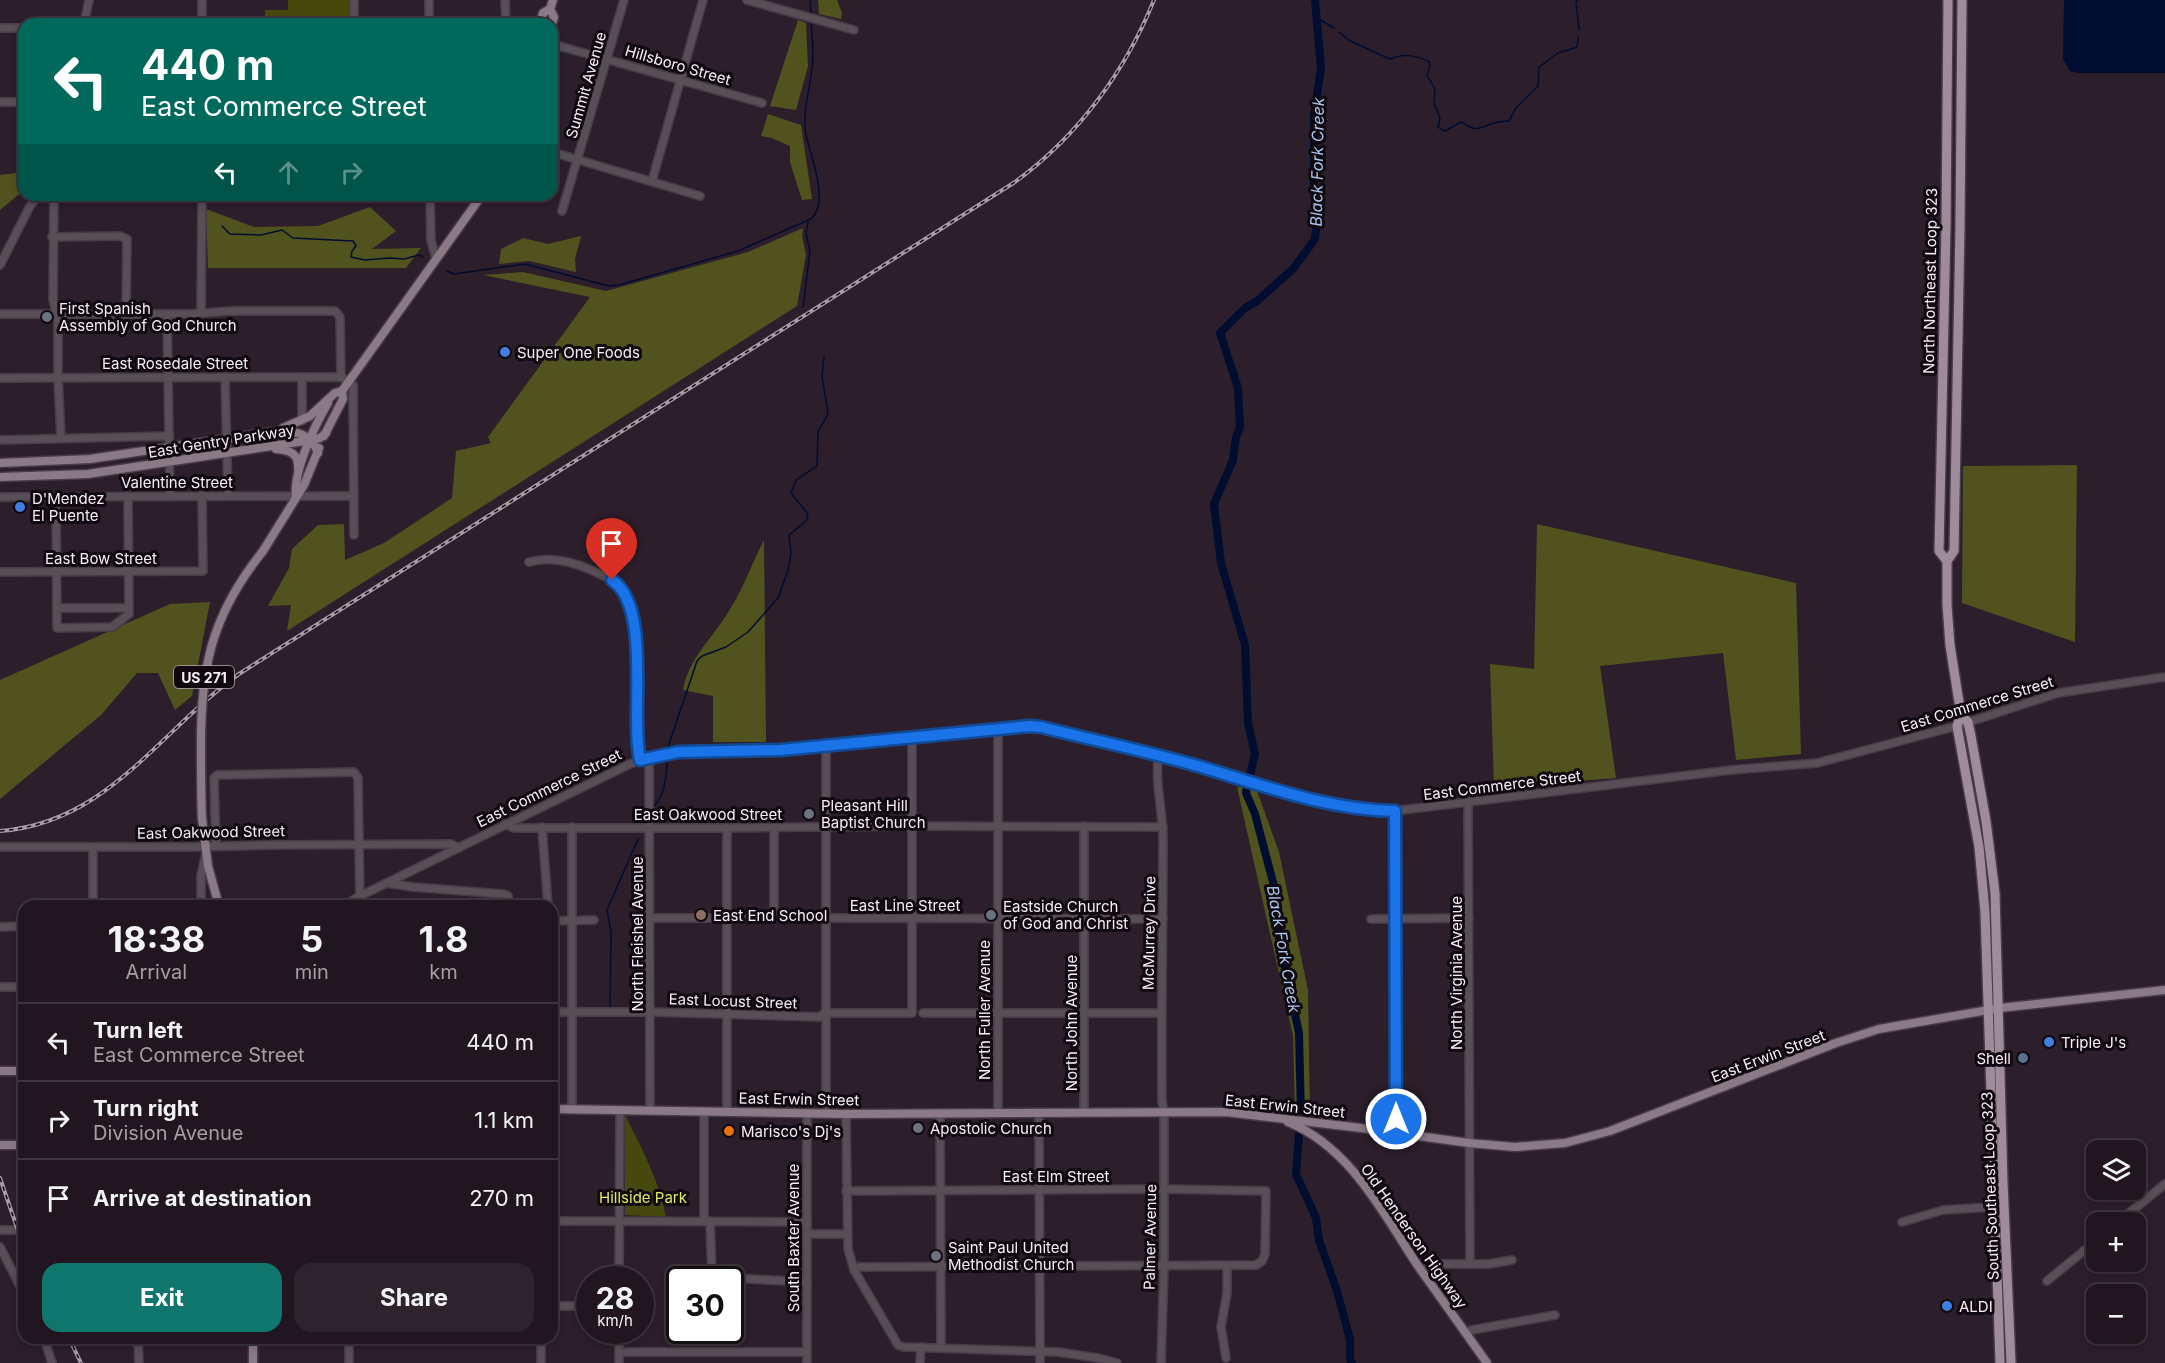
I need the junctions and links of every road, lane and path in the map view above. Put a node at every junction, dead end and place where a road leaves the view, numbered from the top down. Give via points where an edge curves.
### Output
1 (89, 0) edge
2 (202, 0) edge
3 (354, 0) edge
4 (429, 0) edge
5 (506, 0) edge
6 (553, 0) edge
7 (624, 0) edge
8 (703, 0) edge
9 (747, 0) edge
10 (1948, 0) edge
11 (1962, 0) edge
12 (550, 9) junction
13 (85, 18) edge
14 (202, 18) edge
15 (354, 18) edge
16 (429, 18) edge
17 (506, 18) edge
18 (542, 18) edge
19 (554, 18) edge
20 (0, 28) edge
21 (18, 28) edge
22 (854, 30) dead end
23 (1948, 38) junction
24 (1962, 38) junction
25 (558, 46) edge
26 (607, 59) junction
27 (680, 79) junction
28 (0, 102) edge
29 (18, 102) edge
30 (762, 103) dead end
31 (558, 154) edge
32 (578, 160) junction
33 (652, 181) junction
34 (700, 196) dead end
35 (34, 201) edge
36 (54, 201) edge
37 (202, 201) edge
38 (430, 201) edge
39 (478, 201) edge
40 (562, 211) dead end
41 (1946, 226) junction
42 (1960, 226) junction
43 (52, 237) junction
44 (436, 259) junction
45 (0, 265) edge
46 (201, 313) junction
47 (0, 314) edge
48 (55, 314) junction
49 (126, 314) junction
50 (168, 314) junction
51 (57, 377) junction
52 (225, 377) junction
53 (302, 377) junction
54 (0, 378) edge
55 (169, 378) junction
56 (345, 380) junction
57 (342, 391) junction
58 (332, 398) junction
59 (1942, 402) junction
60 (1956, 402) junction
61 (302, 421) junction
62 (271, 432) junction
63 (326, 433) junction
64 (169, 436) junction
65 (61, 438) junction
66 (227, 439) junction
67 (0, 440) edge
68 (311, 440) junction
69 (170, 447) junction
70 (263, 447) junction
71 (318, 453) junction
72 (227, 454) junction
73 (170, 462) junction
74 (0, 463) edge
75 (298, 476) junction
76 (0, 477) edge
77 (170, 495) junction
78 (202, 495) junction
79 (228, 495) junction
80 (56, 496) junction
81 (128, 496) junction
82 (296, 496) junction
83 (354, 496) junction
84 (0, 497) edge
85 (354, 535) dead end
86 (1947, 561) junction
87 (529, 562) dead end
88 (0, 572) edge
89 (58, 572) junction
90 (129, 572) junction
91 (57, 608) junction
92 (129, 608) junction
93 (2165, 677) edge
94 (1965, 719) junction
95 (1957, 726) junction
96 (998, 728) junction
97 (912, 736) junction
98 (826, 746) junction
99 (1159, 755) junction
100 (649, 757) junction
101 (640, 760) junction
102 (1468, 804) junction
103 (1395, 811) junction
104 (505, 824) junction
105 (913, 826) junction
106 (998, 826) junction
107 (1084, 826) junction
108 (542, 827) junction
109 (572, 827) junction
110 (825, 827) junction
111 (1163, 827) junction
112 (650, 828) junction
113 (727, 828) junction
114 (774, 828) junction
115 (359, 844) junction
116 (216, 846) junction
117 (0, 847) edge
118 (93, 847) junction
119 (459, 848) junction
120 (205, 850) junction
121 (387, 883) junction
122 (360, 896) junction
123 (93, 900) edge
124 (201, 900) edge
125 (218, 900) edge
126 (353, 900) edge
127 (360, 900) edge
128 (509, 900) edge
129 (548, 900) edge
130 (650, 918) junction
131 (826, 918) junction
132 (1469, 918) junction
133 (913, 919) junction
134 (1085, 919) junction
135 (1163, 919) junction
136 (1371, 919) dead end
137 (1395, 919) junction
138 (573, 920) junction
139 (594, 920) dead end
140 (728, 920) junction
141 (998, 920) junction
142 (558, 921) edge
143 (18, 926) edge
144 (0, 927) edge
145 (0, 987) edge
146 (18, 987) edge
147 (2165, 990) edge
148 (2000, 1008) junction
149 (1989, 1010) junction
150 (558, 1012) edge
151 (650, 1012) junction
152 (1084, 1012) junction
153 (572, 1013) junction
154 (825, 1013) junction
155 (923, 1013) dead end
156 (1161, 1013) junction
157 (727, 1014) junction
158 (998, 1014) junction
159 (0, 1071) edge
160 (18, 1071) edge
161 (558, 1109) edge
162 (572, 1109) junction
163 (620, 1110) junction
164 (650, 1110) junction
165 (704, 1112) junction
166 (727, 1112) junction
167 (1084, 1112) junction
168 (1164, 1112) junction
169 (807, 1113) junction
170 (826, 1113) junction
171 (940, 1113) junction
172 (998, 1113) junction
173 (1039, 1113) junction
174 (846, 1114) junction
175 (1276, 1118) junction
176 (1327, 1124) junction
177 (1395, 1132) junction
178 (1322, 1142) junction
179 (1469, 1143) junction
180 (0, 1145) edge
181 (18, 1145) edge
182 (2165, 1184) edge
183 (1165, 1189) junction
184 (1040, 1190) junction
185 (846, 1191) junction
186 (940, 1191) junction
187 (1993, 1207) junction
188 (2130, 1212) edge
189 (707, 1220) junction
190 (558, 1221) edge
191 (619, 1221) junction
192 (807, 1222) junction
193 (1902, 1222) dead end
194 (0, 1230) edge
195 (18, 1230) edge
196 (807, 1234) junction
197 (846, 1234) junction
198 (0, 1247) edge
199 (2086, 1249) edge
200 (1512, 1260) dead end
201 (1470, 1264) junction
202 (620, 1266) edge
203 (1040, 1266) junction
204 (1227, 1266) junction
205 (940, 1267) junction
206 (1164, 1267) junction
207 (1421, 1269) junction
208 (854, 1270) junction
209 (2048, 1281) dead end
210 (18, 1282) edge
211 (807, 1282) junction
212 (558, 1306) edge
213 (576, 1306) edge
214 (1555, 1315) dead end
215 (1466, 1333) junction
216 (1998, 1335) junction
217 (45, 1344) edge
218 (138, 1344) edge
219 (253, 1344) edge
220 (349, 1344) edge
221 (541, 1344) edge
222 (620, 1344) edge
223 (921, 1347) junction
224 (941, 1347) junction
225 (1040, 1351) junction
226 (620, 1352) junction
227 (807, 1352) junction
228 (2011, 1352) junction
229 (1226, 1358) dead end
230 (1099, 1360) edge
231 (52, 1363) edge
232 (139, 1363) edge
233 (253, 1363) edge
234 (349, 1363) edge
235 (541, 1363) edge
236 (619, 1363) edge
237 (807, 1363) edge
238 (920, 1363) edge
239 (1041, 1363) edge
240 (1117, 1363) edge
241 (1161, 1363) edge
242 (1487, 1363) edge
243 (1995, 1363) edge
244 (2000, 1363) edge
245 (2011, 1363) edge
246 (2016, 1363) edge

1 - 13 street
2 - 14 street
3 - 15 street
4 - 16 street
5 - 17 street
6 - 12 main road
7 - 26 street, Summit Avenue
8 - 27 street
9 - 22 street
10 - 23 highway, North Northeast Loop 323
11 - 24 highway, North Northeast Loop 323
12 - 18 main road
12 - 19 main road
20 - 21 street
23 - 24 highway
23 - 41 highway, North Northeast Loop 323
24 - 42 highway, North Northeast Loop 323
25 - 26 street, Hillsboro Street
26 - 27 street, Hillsboro Street
26 - 32 street, Summit Avenue
27 - 30 street, Hillsboro Street
27 - 33 street
28 - 29 street
31 - 32 street
32 - 33 street
32 - 40 street, Summit Avenue
33 - 34 street
35 - 45 street
36 - 43 street
37 - 46 street
38 - 44 street via 431,240
39 - 44 main road, US 271
41 - 42 highway
41 - 59 highway, North Northeast Loop 323
42 - 60 highway, North Northeast Loop 323
43 - 48 street
43 - 49 street via 127,239
44 - 56 main road, US 271
46 - 50 street
46 - 56 street via 338,312
47 - 48 street
48 - 49 street
48 - 51 street
49 - 50 street
50 - 55 street
51 - 54 street, East Rosedale Street
51 - 55 street, East Rosedale Street
51 - 65 street
52 - 53 street, East Rosedale Street
52 - 55 street, East Rosedale Street
52 - 66 street
53 - 56 street, East Rosedale Street
53 - 61 street
55 - 64 street
56 - 57 main road, US 271
56 - 83 street via 353,385
57 - 58 main road, US 271
57 - 63 main road, US 271 via 343,399
58 - 61 main road
58 - 68 main road, US 271
59 - 60 highway
59 - 86 highway, North Northeast Loop 323 via 1940,551
60 - 86 highway, North Northeast Loop 323 via 1954,551
61 - 62 main road
62 - 66 main road, East Gentry Parkway
62 - 68 main road, East Gentry Parkway via 297,432
63 - 68 main road
63 - 71 main road, US 271
64 - 65 street
64 - 69 street
65 - 67 street
66 - 69 main road, East Gentry Parkway
66 - 72 street
68 - 70 main road, East Gentry Parkway
68 - 71 main road
68 - 75 main road, US 271
69 - 73 street
69 - 74 main road, East Gentry Parkway via 72,461
70 - 72 main road, East Gentry Parkway
70 - 75 main road via 292,452 298,462
71 - 82 main road, US 271
72 - 73 main road, East Gentry Parkway
72 - 79 street
73 - 76 main road, East Gentry Parkway via 78,475
73 - 77 street
75 - 82 main road, US 271
77 - 78 street, Valentine Street
77 - 81 street, Valentine Street
78 - 79 street, Valentine Street
78 - 90 street, East Bow Street via 203,571
79 - 82 street, Valentine Street
80 - 81 street, Valentine Street
80 - 84 street, Valentine Street
80 - 89 street
81 - 90 street
82 - 83 street, Valentine Street
82 - 120 main road, US 271, bridge via 230,599 207,660 201,709
83 - 85 street
86 - 94 highway, North Northeast Loop 323 via 1949,634
87 - 101 street via 550,558 577,564 612,580 626,595 636,642 636,743
88 - 89 street, East Bow Street
89 - 90 street, East Bow Street
89 - 91 street
90 - 92 street
91 - 92 street
91 - 92 street via 57,628 111,627 128,615
93 - 94 street, East Commerce Street via 2058,693
94 - 95 highway, North Northeast Loop 323
94 - 148 highway, North Northeast Loop 323 via 1985,813 1994,880
95 - 102 street, East Commerce Street via 1817,763 1731,770
95 - 149 highway, North Northeast Loop 323 via 1983,879
96 - 97 street, East Commerce Street
96 - 99 street, East Commerce Street via 1041,727
96 - 106 street, North Fuller Avenue
97 - 98 street, East Commerce Street
97 - 105 street
98 - 100 street, East Commerce Street via 678,752
98 - 110 street
99 - 103 street, East Commerce Street via 1330,804
99 - 111 street, McMurrey Drive
100 - 101 street, East Commerce Street
100 - 112 street, North Fleishel Avenue
101 - 104 street, East Commerce Street
102 - 103 street, East Commerce Street
102 - 132 street, North Virginia Avenue
103 - 137 street
104 - 108 street, East Oakwood Street via 514,828
104 - 119 street, East Commerce Street
105 - 106 street, East Oakwood Street
105 - 110 street, East Oakwood Street
105 - 133 street
106 - 107 street, East Oakwood Street
106 - 141 street, North Fuller Avenue
107 - 111 street, East Oakwood Street
107 - 134 street, North John Avenue
108 - 109 street, East Oakwood Street
108 - 129 street
109 - 112 street, East Oakwood Street
109 - 138 street
110 - 114 street, East Oakwood Street
110 - 131 street
111 - 135 street, McMurrey Drive
112 - 113 street, East Oakwood Street
112 - 130 street, North Fleishel Avenue
113 - 114 street, East Oakwood Street
113 - 140 street
114 - 140 street via 771,918
115 - 116 street, East Oakwood Street
115 - 116 street via 358,778 356,773 346,771 216,776
115 - 119 street, East Oakwood Street via 451,844
115 - 122 street
116 - 120 street, East Oakwood Street
117 - 118 street, East Oakwood Street
118 - 120 street, East Oakwood Street
118 - 123 street
119 - 121 street, East Commerce Street
120 - 124 street
120 - 125 main road, US 271
121 - 122 street, East Commerce Street
121 - 128 street via 503,894
122 - 126 street
122 - 127 street
130 - 140 street
130 - 151 street, North Fleishel Avenue
131 - 133 street, East Line Street
131 - 154 street
132 - 137 street
132 - 179 street, North Virginia Avenue
133 - 141 street, East Line Street
133 - 154 street, East Locust Street via 912,1013
134 - 135 street, East Line Street
134 - 141 street, East Line Street
134 - 152 street, North John Avenue
135 - 156 street, McMurrey Drive
136 - 137 street
137 - 177 street
138 - 139 street
138 - 142 street
138 - 153 street
140 - 157 street
141 - 158 street, North Fuller Avenue
143 - 144 street
145 - 146 street
147 - 148 main road, East Erwin Street
148 - 149 main road, East Erwin Street
148 - 228 highway, South Southeast Loop 323
149 - 179 main road, East Erwin Street via 1864,1034 1588,1138 1540,1146
149 - 187 highway, South Southeast Loop 323
150 - 153 street, East Locust Street
151 - 153 street, East Locust Street
151 - 157 street, East Locust Street
151 - 164 street, North Fleishel Avenue
152 - 156 street
152 - 158 street
152 - 167 street, North John Avenue
153 - 162 street
154 - 157 street, East Locust Street via 819,1017
154 - 170 street
155 - 158 street
156 - 168 street, McMurrey Drive
157 - 166 street
158 - 172 street, North Fuller Avenue
159 - 160 main road
161 - 162 main road, East Erwin Street
162 - 163 main road, East Erwin Street
163 - 164 main road, East Erwin Street
163 - 191 street
164 - 165 main road, East Erwin Street
165 - 166 main road, East Erwin Street
165 - 189 street
166 - 169 main road, East Erwin Street
167 - 168 main road, East Erwin Street
167 - 173 main road, East Erwin Street
168 - 175 main road, East Erwin Street via 1226,1112
168 - 183 street, Palmer Avenue
169 - 170 main road, East Erwin Street
169 - 192 street, South Baxter Avenue
170 - 174 main road, East Erwin Street
171 - 172 main road, East Erwin Street
171 - 174 main road, East Erwin Street
171 - 186 street
172 - 173 main road, East Erwin Street
173 - 184 street
174 - 185 street
175 - 176 main road, East Erwin Street
175 - 178 main road, Old Henderson Highway
176 - 177 main road, East Erwin Street
176 - 178 main road via 1320,1132
177 - 179 main road, East Erwin Street
178 - 207 main road, Old Henderson Highway via 1358,1177
179 - 201 street, North Virginia Avenue
180 - 181 main road
182 - 188 street
183 - 184 street, East Elm Street
183 - 204 street, East Elm Street via 1266,1191 1263,1258 1258,1264
183 - 206 street, Palmer Avenue
184 - 186 street, East Elm Street
184 - 203 street
185 - 186 street, East Elm Street
185 - 197 street
186 - 205 street
187 - 193 street via 1943,1210
187 - 216 highway, South Southeast Loop 323
189 - 191 street
189 - 192 street
189 - 211 street via 712,1277
190 - 191 street
191 - 202 street
192 - 196 street, South Baxter Avenue
194 - 195 street
196 - 197 street
196 - 211 street, South Baxter Avenue
197 - 208 street
198 - 210 street
199 - 209 street
200 - 201 street
201 - 207 street via 1434,1264
203 - 205 street
203 - 206 street
203 - 225 street
204 - 206 street
204 - 229 street via 1221,1327
205 - 208 street
205 - 224 street
206 - 241 street, Palmer Avenue
207 - 215 main road, Old Henderson Highway
208 - 223 street via 898,1345
211 - 227 street, South Baxter Avenue
212 - 213 street
214 - 215 street
215 - 242 main road, Old Henderson Highway
216 - 243 highway
216 - 244 highway, South Southeast Loop 323
217 - 231 street
218 - 232 street
219 - 233 main road
220 - 234 street
221 - 235 street
222 - 226 street
223 - 224 street
223 - 238 street
224 - 225 street
225 - 230 street
225 - 239 street
226 - 227 street
226 - 236 street
227 - 237 street, South Baxter Avenue
228 - 245 highway, South Southeast Loop 323
228 - 246 highway
230 - 240 street

